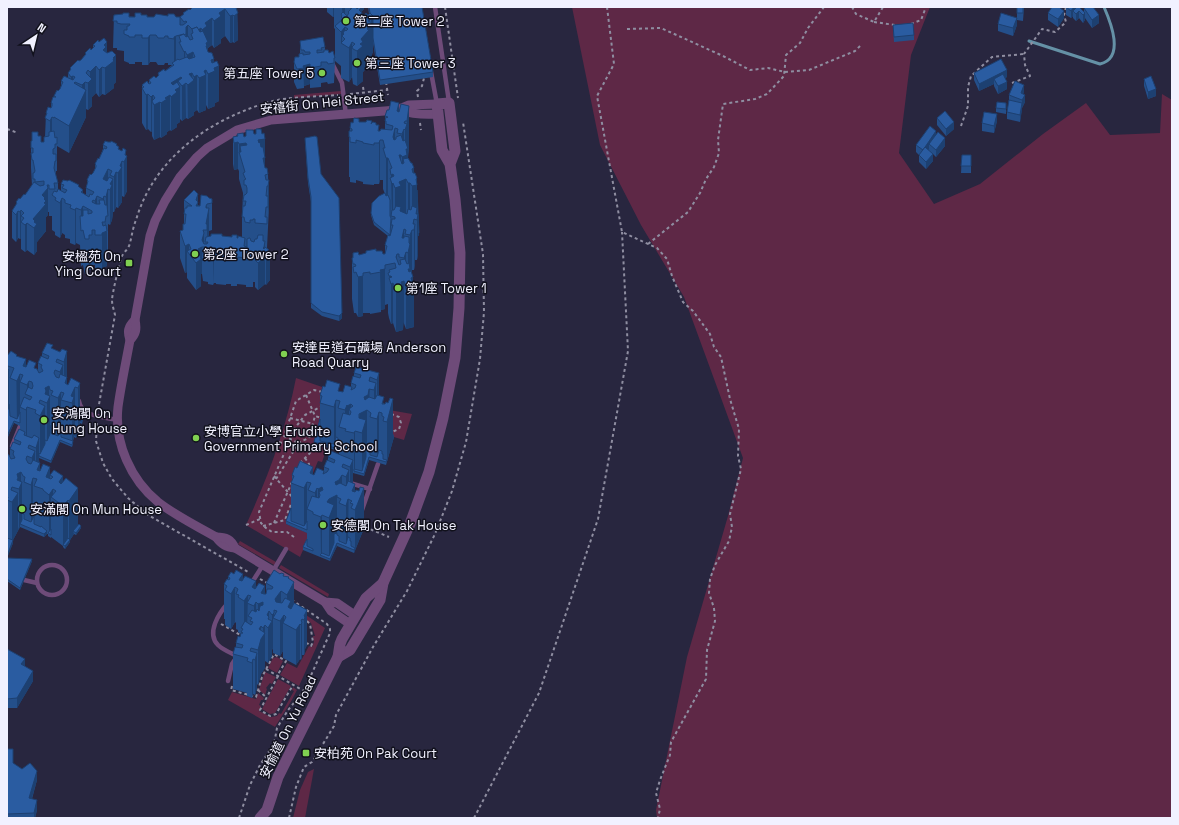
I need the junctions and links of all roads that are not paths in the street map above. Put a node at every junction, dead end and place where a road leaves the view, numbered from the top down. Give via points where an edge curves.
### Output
1 (435, 7) edge
2 (329, 58) edge
3 (429, 64) edge
4 (436, 104) junction
5 (453, 107) junction
6 (346, 115) junction
7 (450, 164) junction
8 (79, 394) dead end
9 (118, 420) junction
10 (20, 426) edge
11 (11, 453) dead end
12 (378, 464) edge
13 (346, 482) edge
14 (370, 489) junction
15 (362, 512) edge
16 (286, 549) dead end
17 (262, 565) junction
18 (273, 571) junction
19 (24, 580) edge
20 (37, 583) junction
21 (383, 583) junction
22 (250, 587) edge
23 (234, 600) edge
24 (353, 620) junction
25 (364, 627) junction
26 (240, 650) edge
27 (237, 656) junction
28 (338, 657) junction
29 (228, 681) dead end
30 (265, 815) edge

1 - 5 lane
2 - 6 lane via 342,83
3 - 4 lane
4 - 5 street
4 - 6 street, 安禧街 On Hei Street via 414,114 397,110
4 - 7 street, 安愉道 On Yu Road via 442,150
5 - 7 street, 安愉道 On Yu Road via 455,151
6 - 9 street, 安禧街 On Hei Street via 283,119 237,130 197,157 180,177 165,201 150,236 134,320 137,327 135,335 130,340
7 - 21 street, 安愉道 On Yu Road via 460,252 455,358 444,418 429,472 410,524
8 - 9 lane via 79,404 83,410
9 - 17 street, 安禧街 On Hei Street via 118,432 125,456 142,486 168,509 216,537 227,548 235,548
10 - 11 lane
12 - 14 lane
13 - 14 lane
14 - 15 lane
16 - 18 lane
17 - 18 street, 安禧街 On Hei Street
17 - 22 lane
18 - 24 street, 安禧街 On Hei Street via 325,602 331,611
19 - 20 lane
20 - 20 lane via 38,574 50,565 59,566 68,578 64,591 55,596 42,592
21 - 24 street, 安愉道 On Yu Road via 366,598
21 - 25 street, 安愉道 On Yu Road via 380,600
23 - 27 lane via 225,607 214,625 213,636 218,645
24 - 25 street, 安禧街 On Hei Street
24 - 28 street, 安愉道 On Yu Road via 340,644
25 - 28 street, 安愉道 On Yu Road via 350,650
26 - 27 lane
27 - 29 lane
28 - 30 street, 安愉道 On Yu Road via 278,777

